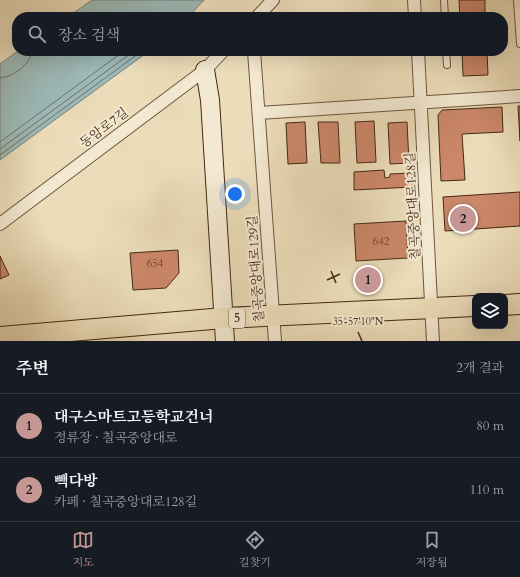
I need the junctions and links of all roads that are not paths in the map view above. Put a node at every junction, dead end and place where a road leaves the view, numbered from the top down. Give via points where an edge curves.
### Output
1 (273, 0) edge
2 (414, 0) edge
3 (444, 0) edge
4 (517, 0) edge
5 (262, 12) edge
6 (415, 12) edge
7 (445, 12) edge
8 (520, 44) edge
9 (218, 56) edge
10 (254, 56) edge
11 (418, 56) edge
12 (446, 56) edge
13 (447, 65) dead end
14 (204, 70) junction
15 (520, 96) edge
16 (421, 102) junction
17 (259, 113) junction
18 (0, 224) edge
19 (520, 304) edge
20 (508, 305) edge
21 (472, 306) edge
22 (432, 309) junction
23 (274, 316) junction
24 (224, 318) junction
25 (0, 337) edge
26 (225, 341) edge
27 (276, 341) edge
28 (433, 341) edge

1 - 5 street
2 - 6 street
3 - 7 lane
4 - 8 lane
9 - 14 street, 동암로7길
10 - 17 street, 칠곡중앙대로129길
11 - 16 street, 칠곡중앙대로128길
12 - 13 lane
14 - 18 street, 동암로7길
14 - 24 main road via 210,100
15 - 16 street
16 - 17 street
16 - 22 street, 칠곡중앙대로128길
17 - 23 street, 칠곡중앙대로129길
19 - 20 main road
21 - 22 main road, 5
22 - 23 main road, 5
22 - 28 street, 칠곡중앙대로128길
23 - 24 main road, 5
23 - 27 street, 칠곡중앙대로129길
24 - 25 main road, 5
24 - 26 main road

